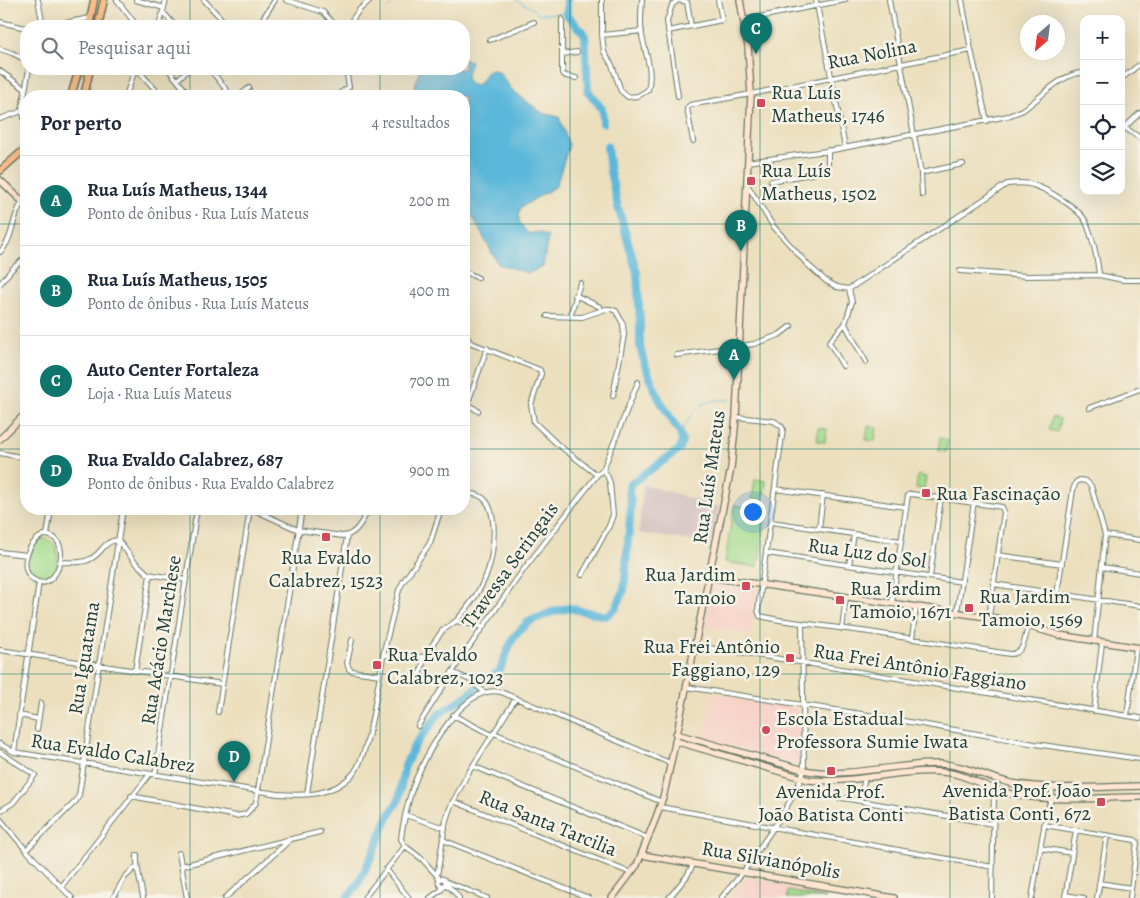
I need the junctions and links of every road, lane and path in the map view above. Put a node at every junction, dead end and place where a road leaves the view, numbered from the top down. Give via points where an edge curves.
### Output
1 (38, 0) edge
2 (94, 0) edge
3 (104, 0) edge
4 (117, 0) edge
5 (136, 0) edge
6 (166, 0) edge
7 (204, 0) edge
8 (275, 0) edge
9 (286, 0) edge
10 (370, 0) edge
11 (602, 0) edge
12 (642, 0) edge
13 (718, 0) edge
14 (740, 0) edge
15 (816, 0) edge
16 (845, 0) edge
17 (889, 0) edge
18 (962, 0) edge
19 (817, 6) junction
20 (163, 10) junction
21 (91, 18) joint
22 (562, 19) dead end
23 (42, 20) edge
24 (80, 20) edge
25 (99, 20) edge
26 (132, 20) edge
27 (160, 20) edge
28 (170, 20) edge
29 (222, 20) edge
30 (262, 20) edge
31 (330, 20) edge
32 (352, 20) edge
33 (744, 20) junction
34 (0, 22) edge
35 (534, 22) dead end
36 (691, 26) junction
37 (20, 27) edge
38 (642, 31) junction
39 (668, 31) junction
40 (602, 35) junction
41 (490, 40) dead end
42 (0, 49) edge
43 (970, 50) junction
44 (578, 52) dead end
45 (562, 54) junction
46 (20, 57) edge
47 (900, 64) junction
48 (1140, 64) edge
49 (0, 71) edge
50 (1080, 73) edge
51 (28, 75) edge
52 (78, 75) edge
53 (89, 75) edge
54 (134, 75) edge
55 (142, 75) edge
56 (173, 75) edge
57 (182, 75) edge
58 (215, 75) edge
59 (347, 75) edge
60 (1125, 76) edge
61 (576, 78) dead end
62 (830, 78) junction
63 (177, 80) junction
64 (249, 88) dead end
65 (25, 89) joint
66 (74, 90) edge
67 (85, 90) edge
68 (128, 90) edge
69 (155, 90) edge
70 (185, 90) edge
71 (226, 90) edge
72 (246, 90) edge
73 (345, 90) edge
74 (751, 94) junction
75 (678, 96) dead end
76 (20, 111) edge
77 (1140, 113) edge
78 (0, 119) edge
79 (987, 121) junction
80 (1125, 124) edge
81 (1125, 127) edge
82 (913, 134) junction
83 (1140, 138) edge
84 (693, 141) dead end
85 (845, 147) junction
86 (831, 150) junction
87 (20, 153) edge
88 (747, 162) junction
89 (963, 164) dead end
90 (1, 169) edge
91 (921, 174) junction
92 (0, 180) edge
93 (771, 181) dead end
94 (746, 184) junction
95 (922, 195) dead end
96 (20, 197) edge
97 (20, 206) edge
98 (0, 252) edge
99 (20, 262) edge
100 (960, 272) dead end
101 (470, 274) edge
102 (1099, 275) junction
103 (478, 278) dead end
104 (1140, 280) edge
105 (580, 283) dead end
106 (0, 284) edge
107 (848, 289) junction
108 (575, 295) junction
109 (600, 307) dead end
110 (547, 316) dead end
111 (570, 317) junction
112 (844, 324) junction
113 (792, 326) dead end
114 (470, 342) edge
115 (739, 346) junction
116 (487, 348) junction
117 (676, 355) dead end
118 (866, 362) dead end
119 (843, 366) dead end
120 (638, 382) dead end
121 (1140, 389) edge
122 (470, 392) edge
123 (612, 396) dead end
124 (470, 405) edge
125 (1089, 408) dead end
126 (478, 410) dead end
127 (736, 417) junction
128 (20, 419) edge
129 (0, 439) edge
130 (0, 453) edge
131 (20, 457) edge
132 (603, 470) junction
133 (597, 475) junction
134 (775, 489) junction
135 (470, 493) edge
136 (823, 495) junction
137 (941, 497) junction
138 (974, 502) junction
139 (905, 507) junction
140 (50, 515) edge
141 (122, 515) edge
142 (196, 515) edge
143 (250, 515) edge
144 (264, 515) edge
145 (301, 515) edge
146 (365, 515) edge
147 (439, 515) edge
148 (771, 522) junction
149 (819, 529) junction
150 (298, 530) junction
151 (854, 534) junction
152 (48, 535) junction
153 (347, 536) junction
154 (1105, 536) junction
155 (118, 540) junction
156 (1140, 540) edge
157 (901, 541) junction
158 (0, 552) edge
159 (767, 553) junction
160 (27, 555) junction
161 (997, 555) junction
162 (60, 562) junction
163 (1062, 564) junction
164 (849, 565) junction
165 (1102, 567) junction
166 (896, 572) junction
167 (1140, 573) edge
168 (150, 574) junction
169 (582, 575) dead end
170 (709, 577) junction
171 (930, 577) junction
172 (186, 580) junction
173 (40, 582) junction
174 (962, 582) junction
175 (761, 584) junction
176 (993, 584) junction
177 (1057, 594) junction
178 (846, 597) junction
179 (1099, 600) junction
180 (892, 603) junction
181 (916, 606) junction
182 (1140, 606) edge
183 (957, 612) junction
184 (989, 617) junction
185 (456, 620) junction
186 (802, 624) junction
187 (1028, 625) junction
188 (483, 627) junction
189 (842, 628) junction
190 (912, 638) junction
191 (352, 640) dead end
192 (1094, 642) junction
193 (1102, 643) junction
194 (695, 646) junction
195 (1138, 648) edge
196 (0, 650) edge
197 (28, 655) junction
198 (383, 655) junction
199 (424, 657) junction
200 (802, 662) junction
201 (98, 666) junction
202 (135, 671) junction
203 (452, 672) junction
204 (380, 675) junction
205 (171, 678) junction
206 (416, 682) dead end
207 (222, 684) junction
208 (686, 687) junction
209 (484, 692) junction
210 (516, 698) junction
211 (41, 703) dead end
212 (803, 706) junction
213 (218, 712) dead end
214 (1094, 712) junction
215 (19, 715) junction
216 (453, 715) junction
217 (1127, 716) junction
218 (1140, 718) edge
219 (38, 719) junction
220 (418, 726) dead end
221 (37, 728) dead end
222 (493, 734) junction
223 (676, 734) junction
224 (675, 741) junction
225 (0, 744) edge
226 (0, 752) edge
227 (14, 752) junction
228 (1140, 759) edge
229 (670, 762) junction
230 (83, 764) junction
231 (474, 766) junction
232 (804, 770) junction
233 (152, 775) junction
234 (802, 778) junction
235 (865, 778) junction
236 (1001, 780) junction
237 (1140, 786) edge
238 (1049, 787) junction
239 (994, 789) junction
240 (258, 791) junction
241 (796, 791) junction
242 (307, 794) junction
243 (132, 796) junction
244 (1140, 797) edge
245 (1049, 799) junction
246 (453, 801) junction
247 (860, 801) junction
248 (661, 804) junction
249 (0, 811) edge
250 (405, 815) junction
251 (0, 819) edge
252 (993, 824) junction
253 (1044, 824) junction
254 (445, 828) junction
255 (772, 828) junction
256 (1076, 830) junction
257 (320, 832) dead end
258 (1107, 835) junction
259 (648, 838) junction
260 (291, 839) junction
261 (443, 840) junction
262 (405, 846) junction
263 (1040, 848) junction
264 (26, 850) junction
265 (179, 853) dead end
266 (1072, 853) junction
267 (137, 855) dead end
268 (642, 855) junction
269 (694, 863) junction
270 (181, 866) junction
271 (136, 867) junction
272 (993, 867) junction
273 (386, 868) junction
274 (744, 871) junction
275 (1134, 872) junction
276 (631, 873) junction
277 (1140, 874) edge
278 (442, 881) junction
279 (1099, 883) junction
280 (61, 887) junction
281 (464, 888) junction
282 (1131, 888) junction
283 (458, 896) edge
284 (1065, 896) edge
285 (432, 897) edge
286 (72, 898) edge
287 (113, 898) edge
288 (143, 898) edge
289 (187, 898) edge
290 (225, 898) edge
291 (364, 898) edge
292 (409, 898) edge
293 (487, 898) edge
294 (589, 898) edge
295 (612, 898) edge
296 (669, 898) edge
297 (721, 898) edge
298 (894, 898) edge
299 (992, 898) edge
300 (1032, 898) edge
301 (1084, 898) edge
302 (1097, 898) edge
303 (1130, 898) edge

1 - 23 street
2 - 21 main road
3 - 25 main road
4 - 26 street
5 - 20 street
6 - 20 street
7 - 29 street
8 - 30 street
9 - 31 street via 323,12
10 - 32 street
11 - 40 street
12 - 38 street
13 - 36 street via 722,20
14 - 33 main road, Rua Luís Mateus
15 - 19 street
16 - 19 street
17 - 47 street
18 - 43 street
19 - 33 street
19 - 62 street
20 - 27 street
20 - 28 street
21 - 24 street
22 - 45 street
33 - 74 main road, Rua Luís Mateus
34 - 37 street
35 - 41 street
36 - 39 street
36 - 39 street via 687,2 678,0 672,6
38 - 40 street
38 - 40 street via 651,81 648,90 628,97 621,91 604,52
39 - 75 street
42 - 46 street
43 - 47 street, Rua Nolina
43 - 79 street
44 - 45 street
45 - 61 street via 562,73
47 - 62 street, Rua Nolina
47 - 82 street
48 - 60 street
49 - 65 street
50 - 79 street via 1066,78 1022,111
51 - 65 street
52 - 66 main road
53 - 67 main road
54 - 68 street
55 - 69 street
56 - 63 street
57 - 63 street
58 - 71 street
59 - 73 street via 349,84
62 - 74 street, Rua Nolina
62 - 85 street
63 - 70 street
64 - 72 street
74 - 84 street, Rua Nolina via 688,106
74 - 88 main road, Rua Luís Mateus
76 - 78 street
77 - 80 street
79 - 82 street
81 - 83 street
82 - 85 street
82 - 91 street
85 - 86 street
86 - 88 street
86 - 93 street via 828,171
87 - 90 main road
88 - 94 main road, Rua Luís Mateus
89 - 91 street
91 - 95 street
92 - 96 main road
94 - 107 street via 774,226 808,265 826,281
94 - 115 main road, Rua Luís Mateus
97 - 98 street via 7,243
99 - 106 street
100 - 102 street via 1027,276
101 - 103 street
102 - 104 street
102 - 107 street via 1086,222 1080,213 1035,185 1020,182 1001,187
105 - 108 street
107 - 112 street via 852,302
108 - 109 street
108 - 111 street
110 - 111 street
111 - 123 street via 611,309 617,312 624,335
112 - 118 street
112 - 119 street via 829,342
113 - 115 street via 774,337
114 - 116 street
115 - 117 street
115 - 127 main road, Rua Luís Mateus
116 - 122 street
116 - 133 street via 541,371 531,406 534,422 556,444
120 - 132 street
121 - 125 street
124 - 126 street
127 - 134 street via 774,421 781,426 783,433
127 - 170 main road, Rua Luís Mateus via 731,468
128 - 129 main road
130 - 131 street
132 - 133 street, Travessa Seringais
132 - 169 street via 610,483 612,515
133 - 188 street, Travessa Seringais
134 - 136 street
134 - 148 street
135 - 185 street via 478,495 491,511 493,557 482,586
136 - 139 street
136 - 149 street
137 - 138 street
137 - 139 street via 911,494
137 - 171 street
138 - 161 street via 1003,508
138 - 174 street
139 - 157 street
140 - 152 street
141 - 155 street, Rua Iguatama
142 - 172 street, Rua Acácio Marchese
143 - 207 street
144 - 150 street
145 - 150 street
146 - 153 street via 359,526
147 - 198 street, Rua Evaldo Calabrez via 430,543 399,590
148 - 149 street
148 - 159 street
149 - 151 street
150 - 153 street
150 - 240 street
151 - 157 street
151 - 164 street
152 - 160 street via 34,540
152 - 162 street via 60,547
153 - 242 street
154 - 156 street
154 - 163 street via 1091,486 1080,480 1072,490
154 - 165 street
155 - 162 street via 107,542 96,556 86,561
155 - 168 street via 137,565
155 - 201 street, Rua Iguatama
157 - 166 street
158 - 160 street
159 - 164 street, Rua Luz do Sol
159 - 175 street
160 - 173 street via 28,573
161 - 163 street
161 - 176 street
162 - 173 street via 54,576
163 - 177 street
164 - 166 street, Rua Luz do Sol
165 - 167 street
165 - 179 street
166 - 171 street, Rua Luz do Sol
166 - 180 street
168 - 172 street
168 - 202 street
170 - 175 main road
170 - 194 main road, Rua Luís Mateus
171 - 174 street, Rua Luz do Sol
172 - 205 street, Rua Acácio Marchese
173 - 197 street
174 - 183 street
175 - 178 main road
175 - 186 street via 760,616
176 - 177 street
176 - 184 street
177 - 179 street
178 - 180 main road
178 - 189 street
179 - 182 street
179 - 192 street
180 - 181 main road
181 - 183 main road
181 - 190 street
183 - 184 main road
184 - 187 main road
185 - 188 street
185 - 199 street via 442,630
186 - 189 street
186 - 200 street
187 - 190 street via 1022,649 1014,654
187 - 192 main road
188 - 203 street, Travessa Seringais
189 - 190 street
191 - 204 street via 348,669
192 - 193 main road
193 - 195 main road
193 - 214 street
194 - 200 street, Rua Frei Antônio Faggiano
194 - 208 main road, Rua Luís Mateus
195 - 217 street
196 - 197 street
197 - 201 street
197 - 215 street
198 - 199 street
198 - 204 street, Rua Evaldo Calabrez
199 - 206 street
200 - 212 street
200 - 214 street, Rua Frei Antônio Faggiano
201 - 202 street
201 - 230 street, Rua Iguatama
202 - 205 street
203 - 209 street via 470,680
203 - 220 street, Travessa Seringais
204 - 242 street, Rua Evaldo Calabrez via 358,768 334,788
205 - 207 street
205 - 233 street, Rua Acácio Marchese
207 - 213 street
208 - 212 street
208 - 223 main road, Rua Luís Mateus
209 - 210 street via 501,692
209 - 216 street
210 - 222 street
210 - 229 street
211 - 219 street
212 - 228 street
212 - 232 street
214 - 217 street, Rua Frei Antônio Faggiano
215 - 219 street
215 - 227 street
216 - 222 street
216 - 250 street via 426,758
217 - 218 street, Rua Frei Antônio Faggiano
219 - 221 street
222 - 231 street
222 - 248 street
223 - 224 main road, Rua Luís Mateus
223 - 232 main road
224 - 229 main road, Rua Luís Mateus
224 - 234 main road
225 - 227 street, Rua Evaldo Calabrez
226 - 249 street via 36,775 13,803
227 - 230 street, Rua Evaldo Calabrez
229 - 248 main road, Rua Luís Mateus
230 - 233 street, Rua Evaldo Calabrez
230 - 264 street, Rua Iguatama via 76,801
231 - 246 street
231 - 259 street
232 - 234 street
232 - 236 main road via 834,774 941,764 960,766
233 - 240 street, Rua Evaldo Calabrez
233 - 243 street
234 - 235 main road via 831,781
234 - 241 street
235 - 239 main road via 922,772 951,773
235 - 247 street
236 - 238 main road
236 - 239 main road
237 - 238 main road
238 - 245 street via 1045,793
238 - 245 street via 1053,791
239 - 245 main road
239 - 252 street
240 - 242 street, Rua Evaldo Calabrez
240 - 243 street via 253,808 236,816
241 - 247 street
241 - 255 street
243 - 280 street
244 - 245 main road
245 - 253 street
246 - 254 street
246 - 276 street, Rua Santa Tarcilia
247 - 252 street
248 - 255 street
248 - 259 main road, Rua Luís Mateus
250 - 254 street
250 - 262 street via 401,836
251 - 264 street
252 - 272 street
253 - 256 street
253 - 263 street
254 - 261 street
255 - 272 street
255 - 274 street
256 - 258 street
256 - 266 street
257 - 260 street
258 - 275 street via 1135,840 1138,844
258 - 279 street
259 - 268 main road, Rua Luís Mateus
260 - 270 street
260 - 290 street
261 - 278 street
261 - 294 street
262 - 273 street
262 - 278 street
263 - 266 street
263 - 300 street
264 - 280 street
265 - 270 street
266 - 284 street
267 - 271 street
268 - 269 main road, Rua Silvianópolis
268 - 276 main road, Rua Luís Mateus
269 - 274 main road, Rua Silvianópolis
269 - 296 street
270 - 289 street
271 - 287 street via 125,877
271 - 288 street
272 - 299 street
273 - 291 street
273 - 292 street
274 - 297 street
274 - 298 main road, Rua Silvianópolis
275 - 277 street
275 - 282 street
276 - 295 main road, Rua Luís Mateus
278 - 281 street
278 - 283 street
278 - 285 street
279 - 282 street
279 - 302 street
280 - 286 street
281 - 283 street via 459,890
281 - 293 street
282 - 303 street
284 - 301 street

